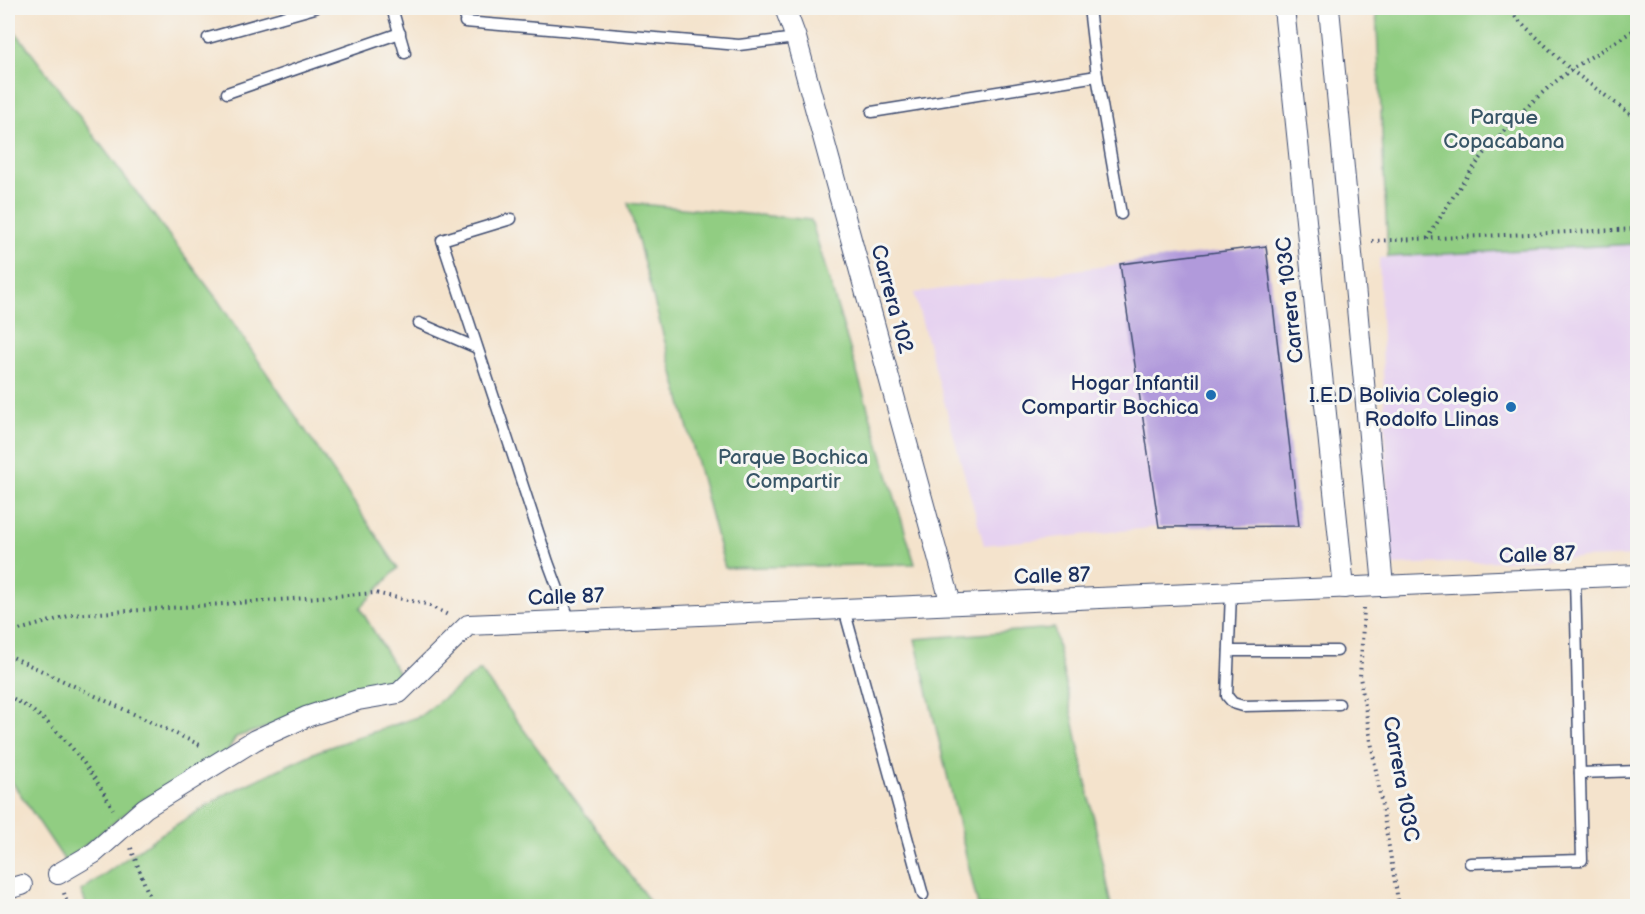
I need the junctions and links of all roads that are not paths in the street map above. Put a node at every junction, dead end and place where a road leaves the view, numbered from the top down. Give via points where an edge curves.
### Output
1 (315, 8) edge
2 (392, 8) edge
3 (785, 8) edge
4 (1089, 8) edge
5 (1284, 8) edge
6 (1329, 8) edge
7 (465, 22) dead end
8 (399, 33) junction
9 (208, 38) dead end
10 (796, 38) junction
11 (405, 53) dead end
12 (1097, 76) junction
13 (228, 93) dead end
14 (872, 112) dead end
15 (1121, 214) dead end
16 (511, 219) dead end
17 (419, 323) dead end
18 (477, 348) junction
19 (1638, 575) edge
20 (1575, 578) junction
21 (1374, 586) junction
22 (1344, 588) junction
23 (1231, 592) junction
24 (951, 604) junction
25 (844, 609) junction
26 (570, 621) junction
27 (1228, 651) junction
28 (1337, 651) dead end
29 (1339, 704) dead end
30 (1638, 771) edge
31 (1580, 773) junction
32 (1470, 863) dead end
33 (58, 874) dead end
34 (923, 895) dead end

1 - 9 lane
2 - 8 lane
3 - 10 street, Carrera 102
4 - 12 lane
5 - 22 street, Carrera 103C
6 - 21 street via 1351,242
7 - 10 lane via 739,45
8 - 11 lane
8 - 13 lane
10 - 24 street, Carrera 102
12 - 14 lane
12 - 15 lane
16 - 18 lane via 442,240
17 - 18 lane
18 - 26 lane
19 - 20 street, Calle 87
20 - 21 street, Calle 87
20 - 31 lane
21 - 22 street, Calle 87
22 - 23 street, Calle 87
23 - 24 street, Calle 87
23 - 27 lane
24 - 25 street, Calle 87
25 - 26 street, Calle 87
25 - 34 lane
26 - 33 street, Calle 87 via 468,625 399,693 358,700 255,740 145,808 93,853
27 - 28 lane
27 - 29 lane via 1227,696 1233,703
30 - 31 lane
31 - 32 lane via 1582,860

